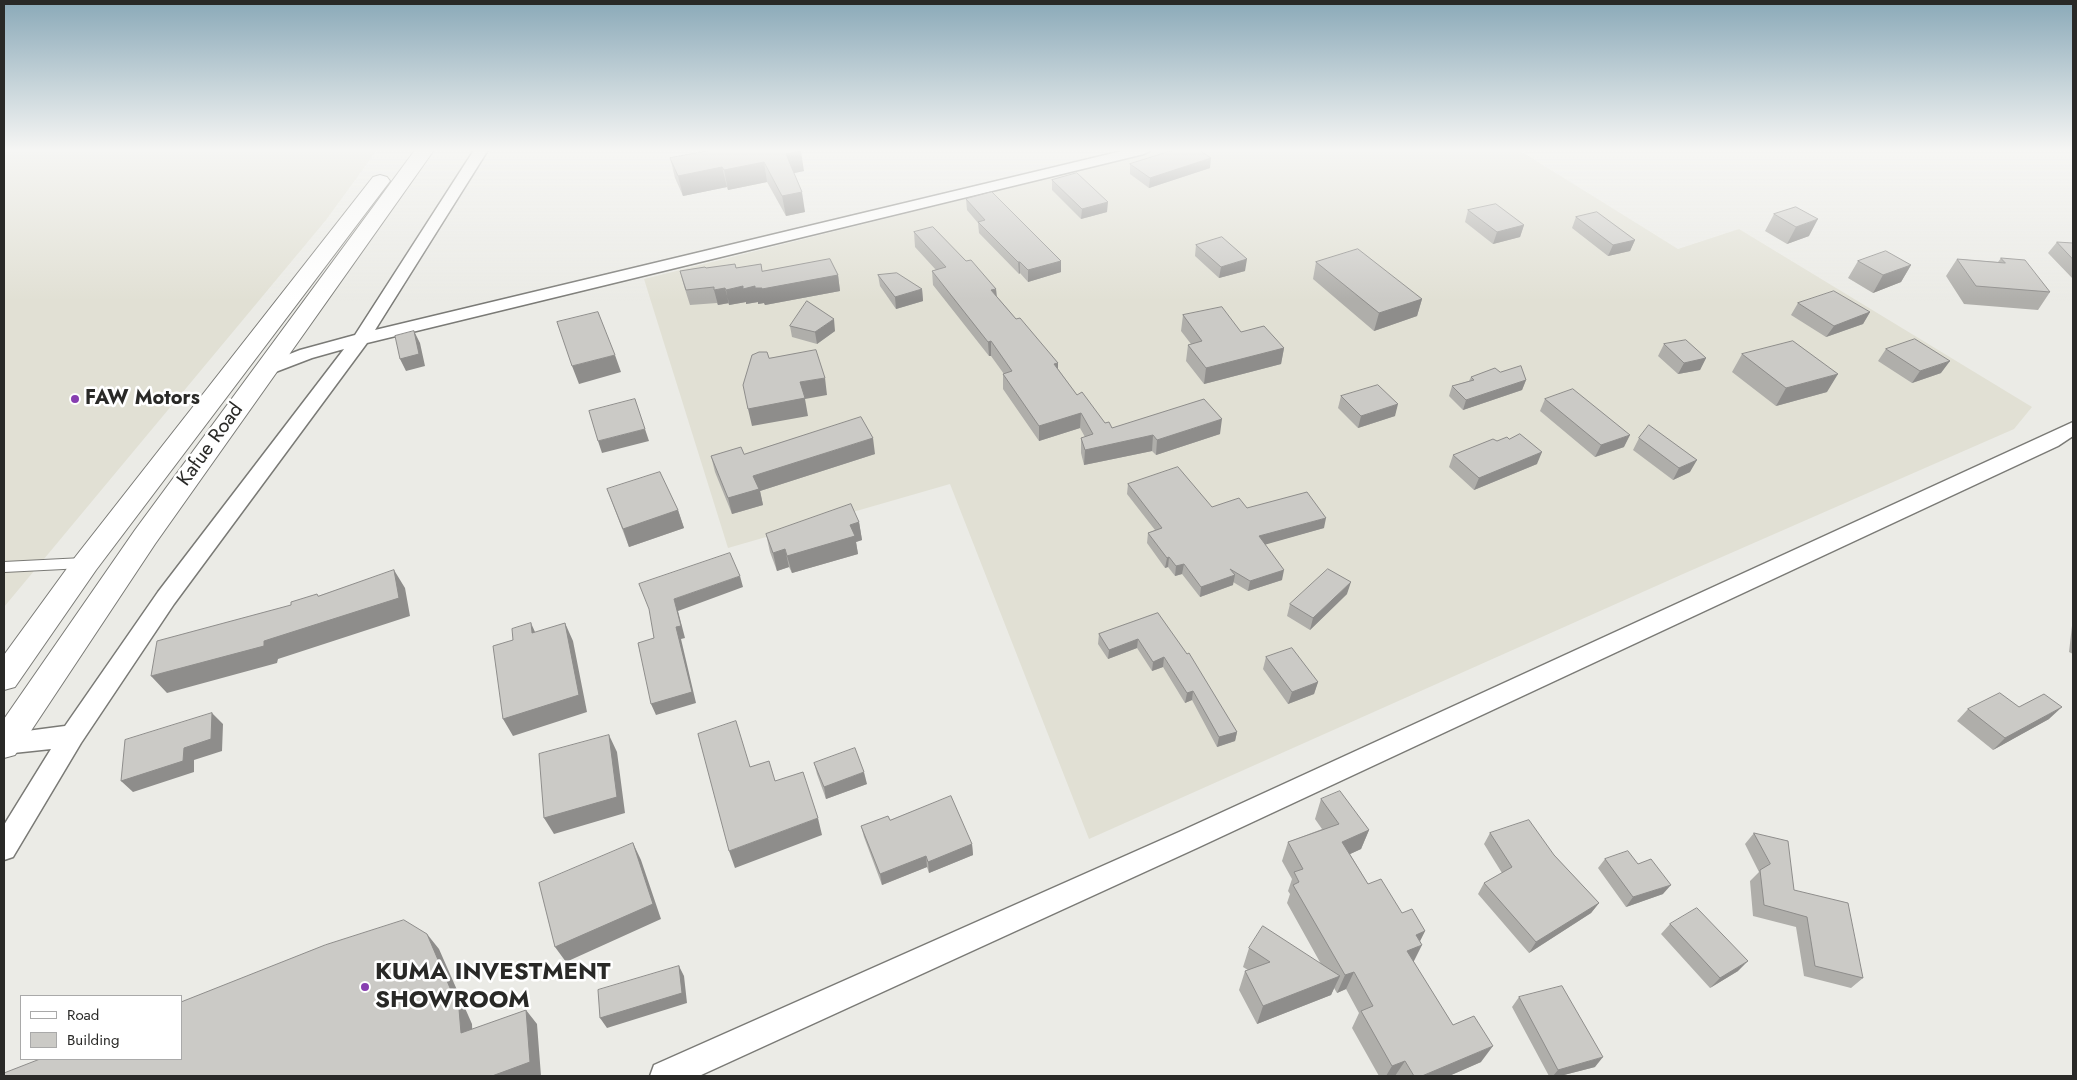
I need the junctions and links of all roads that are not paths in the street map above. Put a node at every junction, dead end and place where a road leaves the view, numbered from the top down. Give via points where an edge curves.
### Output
1 (365, 200) edge
2 (389, 200) edge
3 (449, 200) edge
4 (936, 200) edge
5 (361, 340) junction
6 (264, 370) junction
7 (2073, 428) edge
8 (86, 563) junction
9 (4, 567) edge
10 (4, 678) edge
11 (72, 736) junction
12 (4, 744) edge
13 (4, 848) edge
14 (664, 1076) edge

1 - 8 main road, Kafue Road
2 - 6 main road, Kafue Road
3 - 5 street
4 - 5 street
5 - 6 street via 306,354
5 - 11 street via 166,598
6 - 12 main road, Kafue Road via 139,545
7 - 14 street via 1197,836
8 - 9 lane
8 - 10 main road, Kafue Road
11 - 12 street
11 - 13 street

